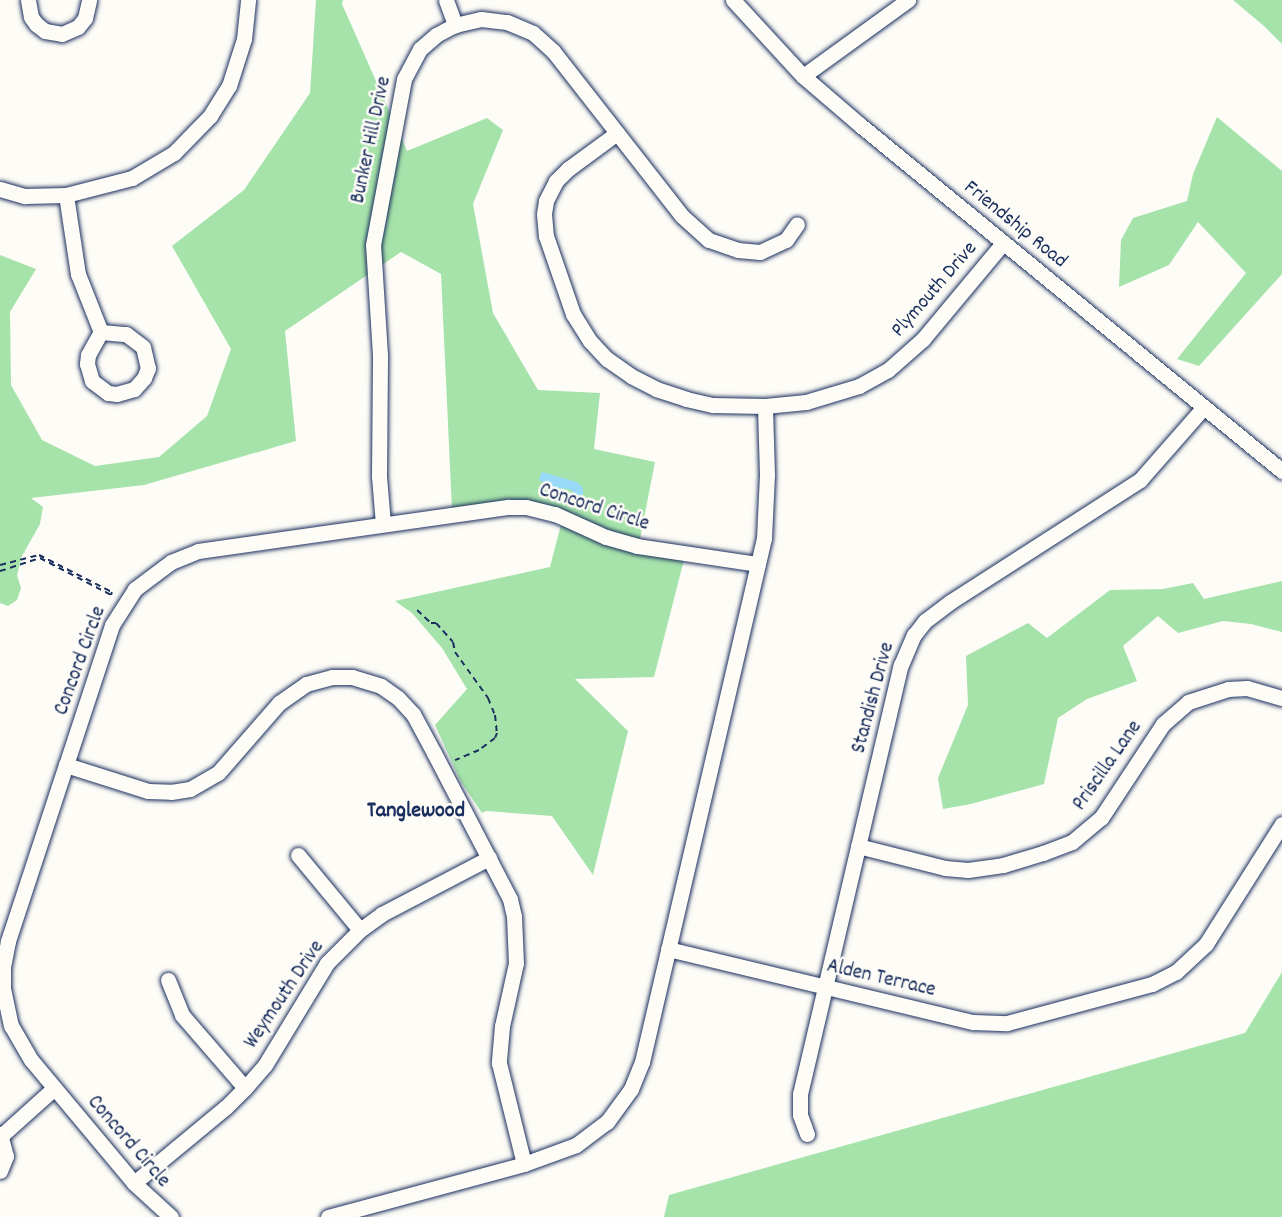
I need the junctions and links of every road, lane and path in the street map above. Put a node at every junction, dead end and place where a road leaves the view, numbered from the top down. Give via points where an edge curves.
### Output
1 (28, 0) edge
2 (89, 0) edge
3 (248, 0) edge
4 (446, 0) edge
5 (733, 0) edge
6 (908, 0) edge
7 (455, 26) junction
8 (803, 75) junction
9 (613, 136) junction
10 (0, 189) edge
11 (66, 195) junction
12 (797, 224) dead end
13 (1003, 243) junction
14 (101, 332) junction
15 (765, 406) junction
16 (1204, 407) junction
17 (1282, 471) edge
18 (383, 524) junction
19 (758, 564) junction
20 (0, 565) edge
21 (0, 571) edge
22 (417, 610) dead end
23 (1282, 698) edge
24 (66, 765) junction
25 (443, 769) junction
26 (1282, 824) edge
27 (858, 846) junction
28 (298, 855) dead end
29 (489, 858) junction
30 (360, 930) junction
31 (668, 950) junction
32 (168, 980) dead end
33 (825, 987) junction
34 (245, 1088) junction
35 (53, 1089) junction
36 (807, 1134) dead end
37 (1, 1135) edge
38 (524, 1164) junction
39 (0, 1171) edge
40 (134, 1183) junction
41 (171, 1217) edge
42 (328, 1217) edge

1 - 2 street via 36,24 45,31 62,33 78,27 85,18
3 - 11 street via 244,39 235,71 220,102 199,130 148,170 105,187
4 - 7 street
5 - 8 street, Friendship Road
6 - 8 street
7 - 9 street, Bunker Hill Drive via 493,19 533,33 553,51
7 - 18 street, Bunker Hill Drive via 426,43 410,63 374,232
8 - 13 street, Friendship Road
9 - 12 street, Bunker Hill Drive via 681,216 709,240 738,250 760,252 786,240
9 - 15 street, Plymouth Drive via 568,169 556,181 546,201 546,236 582,330 607,359 656,389 713,405
10 - 11 street via 25,196
11 - 14 street via 78,274
13 - 15 street, Plymouth Drive via 923,339 888,370 835,395
13 - 16 street, Friendship Road
14 - 14 street via 126,334 143,347 148,368 134,389 108,393 92,381 88,355
15 - 19 street via 766,510
16 - 17 street, Friendship Road
16 - 27 street, Standish Drive via 1140,480 950,602 914,635 901,665
18 - 19 street, Concord Circle via 526,507 555,514 637,546
18 - 24 street, Concord Circle via 209,549 183,556 158,570 125,602 112,625
19 - 31 street
20 - 21 path via 39,555 112,592 111,595 40,558
22 - 25 path via 453,642 455,652 488,698 496,723 497,732 488,744 462,755
23 - 27 street, Priscilla Lane via 1247,688 1213,692 1188,702 1163,723 1101,818 1072,842 1051,851 968,870
24 - 25 street via 148,791 190,789 218,773 293,691 316,680 340,676 366,680 398,698 413,714
24 - 35 street, Concord Circle via 8,940 3,967 11,1026
25 - 29 street
26 - 33 street, Alden Terrace via 1198,953 1176,972 1152,984 995,1024
27 - 33 street, Standish Drive
28 - 30 street
29 - 30 street, Weymouth Drive via 382,914
29 - 38 street via 510,899 517,936 499,1063
30 - 34 street, Weymouth Drive via 327,963 265,1065
31 - 33 street, Alden Terrace
31 - 38 street via 642,1062 621,1107 581,1142
32 - 34 street via 182,1015
33 - 36 street, Standish Drive via 800,1094 800,1115
34 - 40 street, Weymouth Drive
35 - 37 street
35 - 40 street, Concord Circle
37 - 39 street via 6,1156
38 - 42 street
40 - 41 street, Concord Circle

